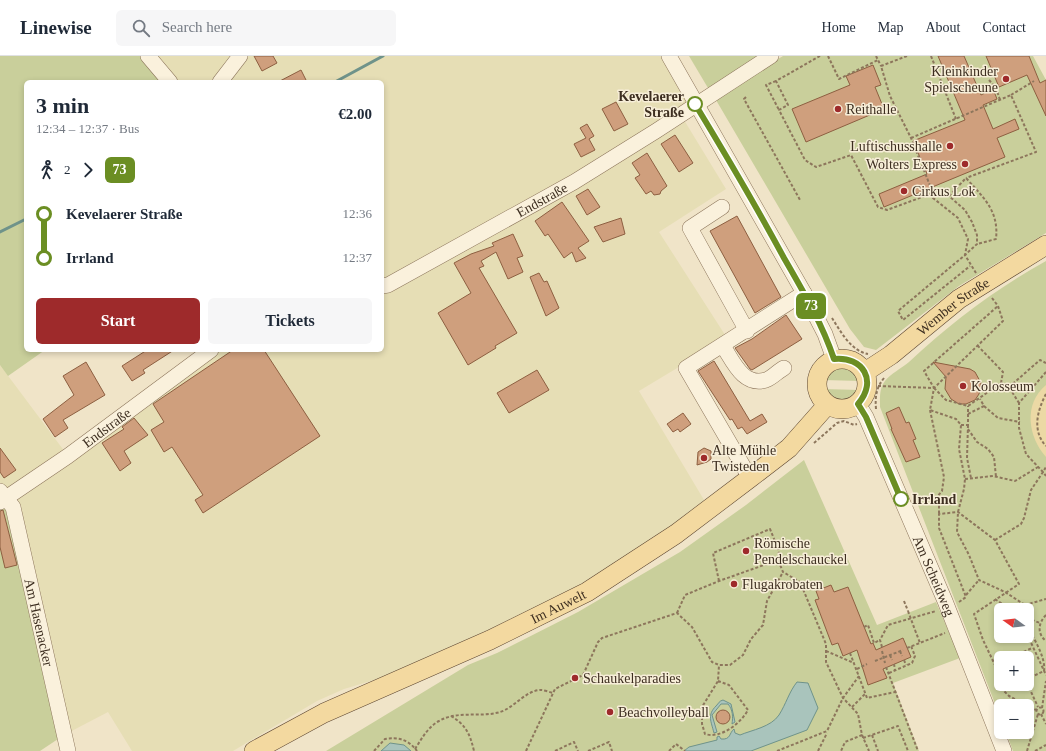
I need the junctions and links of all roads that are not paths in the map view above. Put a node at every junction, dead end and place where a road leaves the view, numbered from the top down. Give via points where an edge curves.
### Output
1 (148, 56) edge
2 (240, 56) edge
3 (669, 56) edge
4 (771, 56) edge
5 (168, 80) edge
6 (222, 80) edge
7 (695, 104) junction
8 (722, 207) dead end
9 (1046, 245) edge
10 (384, 285) edge
11 (804, 294) junction
12 (747, 331) junction
13 (723, 346) junction
14 (208, 352) edge
15 (834, 359) junction
16 (784, 368) dead end
17 (865, 372) junction
18 (858, 404) junction
19 (828, 406) junction
20 (750, 478) junction
21 (2, 497) edge
22 (68, 751) edge
23 (254, 751) edge
24 (1004, 751) edge

1 - 5 street
2 - 6 street
3 - 7 street
4 - 7 street
7 - 10 street, Endstraße via 574,182
7 - 11 street via 745,187
8 - 12 street via 690,228
9 - 17 main road, Wember Straße via 959,299 891,355
11 - 12 street
11 - 15 street via 826,334
12 - 13 street
13 - 16 street via 742,376 753,380 766,380
13 - 20 street via 686,368
14 - 21 street, Endstraße via 68,456
15 - 17 main road via 851,360
15 - 19 main road via 822,369 816,384 817,392
17 - 18 main road via 867,388
18 - 19 main road via 844,410
18 - 24 street, Am Scheidweg via 866,417 956,629
19 - 20 main road, Im Auwelt via 789,448
20 - 23 main road, Im Auwelt via 676,534 587,592 490,640 324,713
21 - 22 street, Am Hasenacker via 13,507

